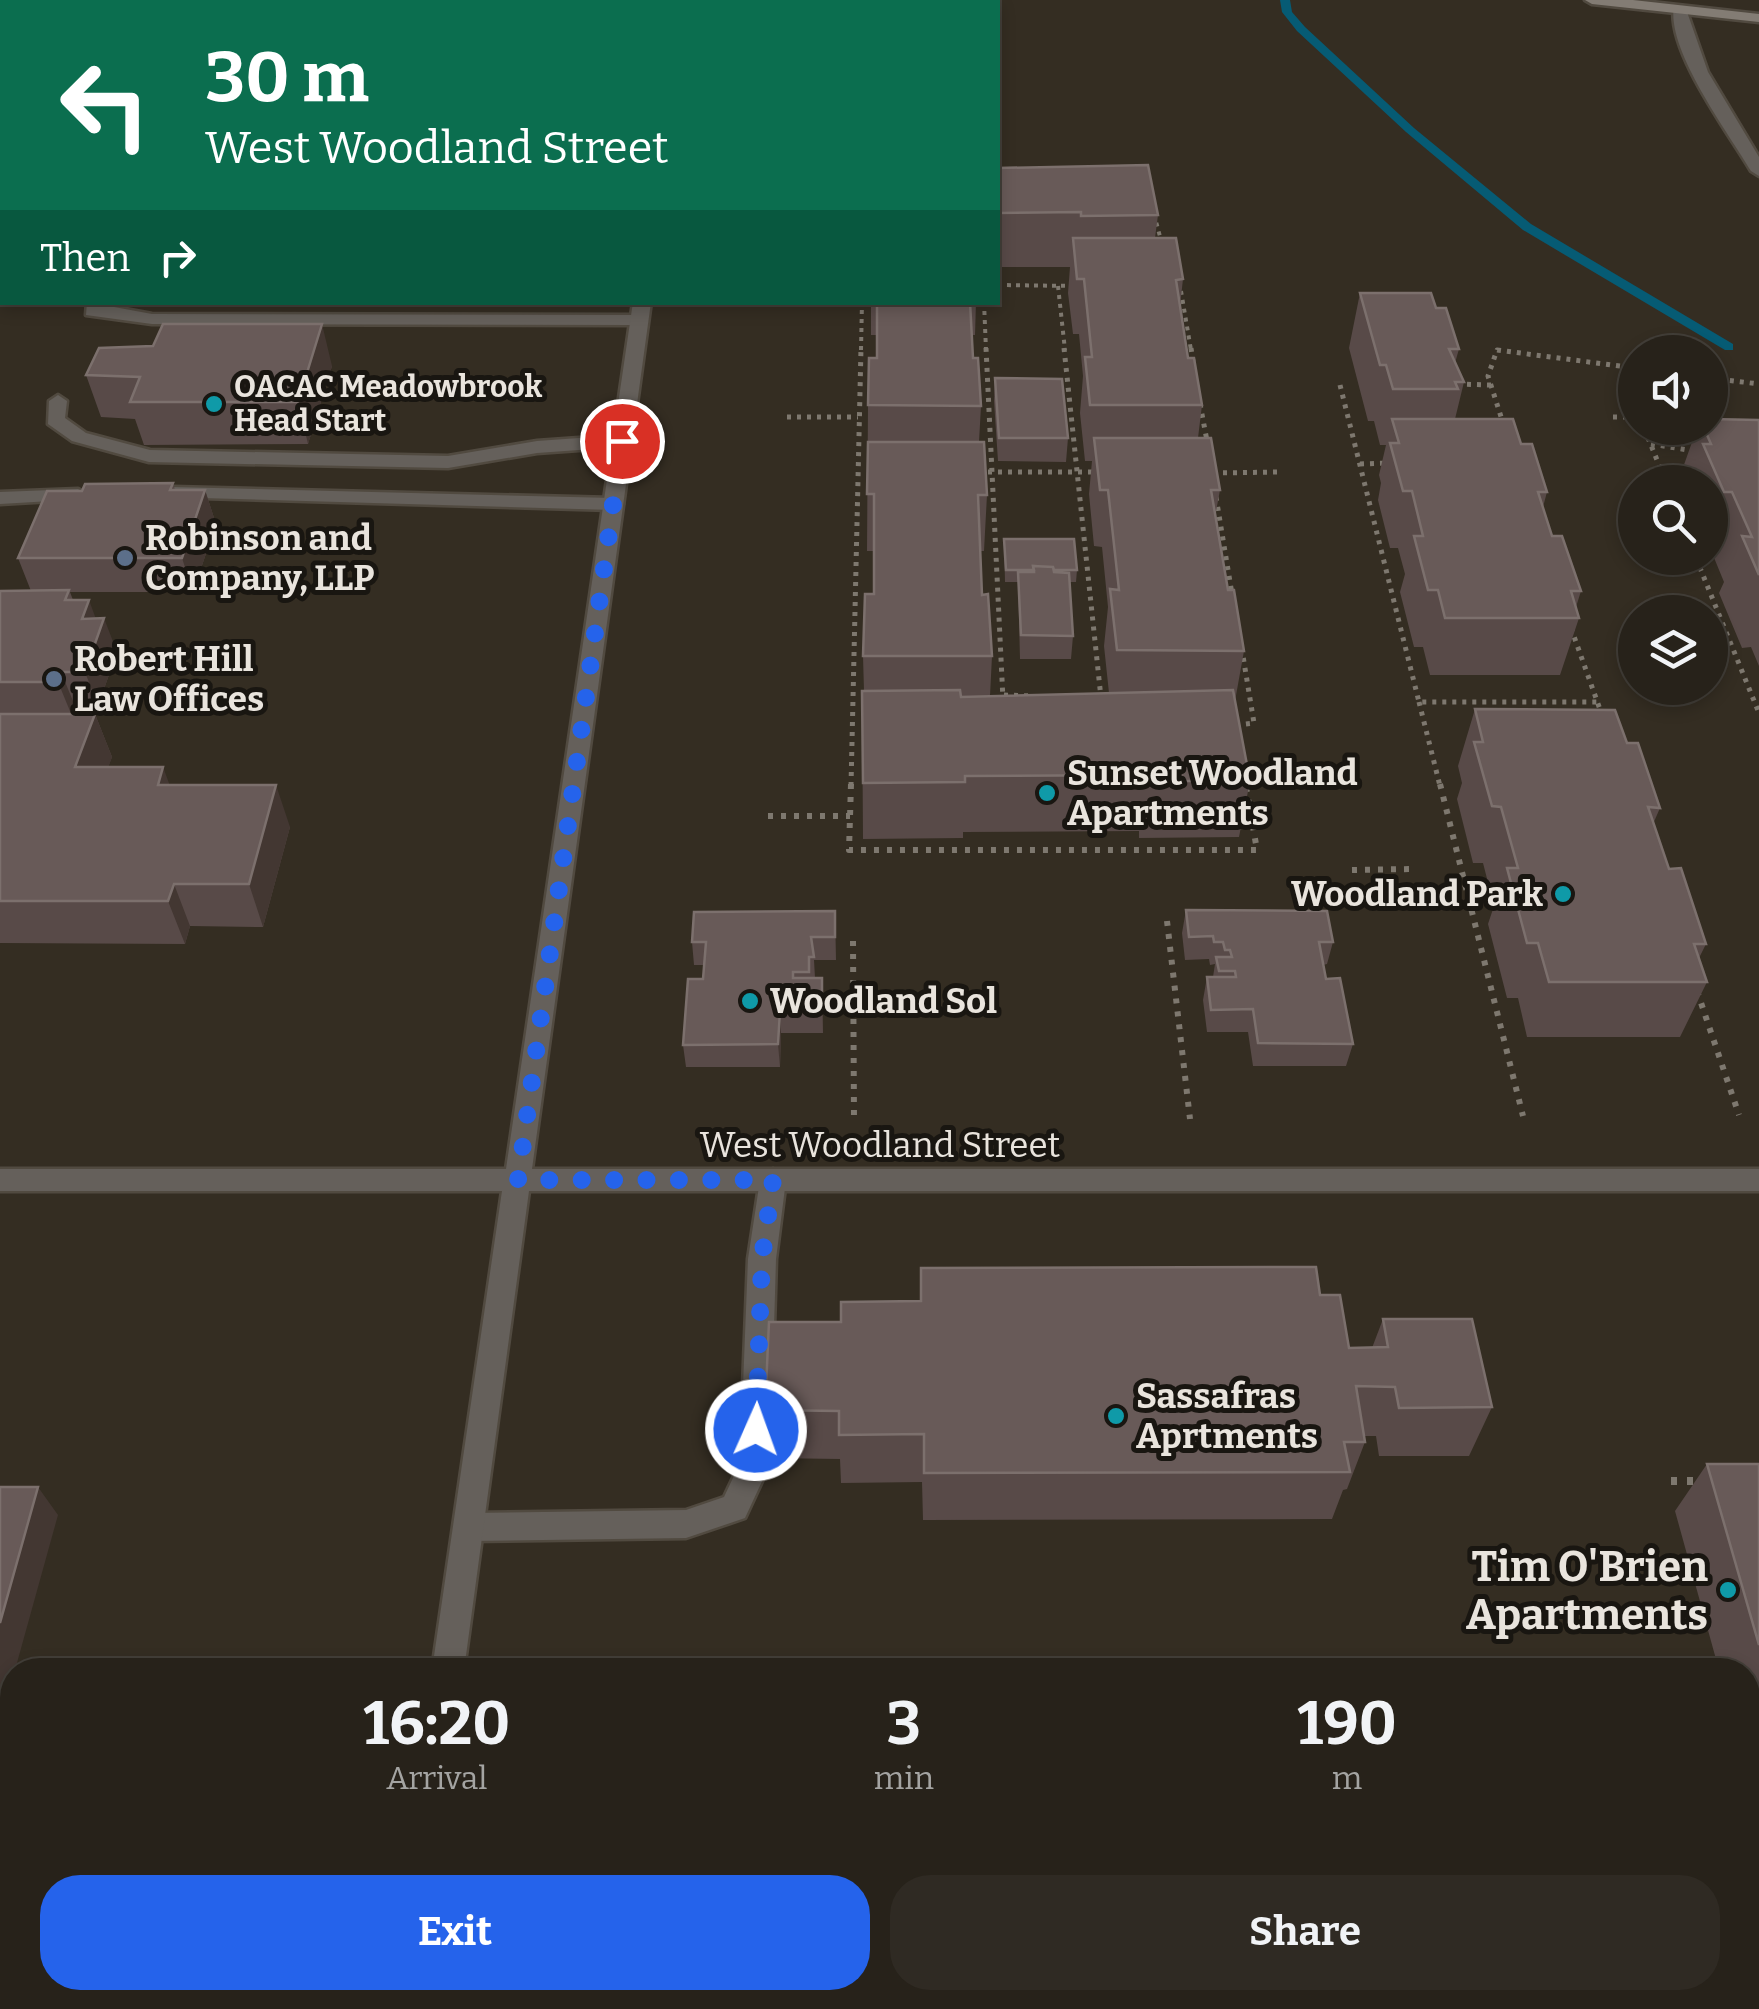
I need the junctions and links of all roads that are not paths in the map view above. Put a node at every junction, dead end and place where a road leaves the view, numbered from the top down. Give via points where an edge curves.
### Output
1 (1592, 0) edge
2 (1679, 9) junction
3 (1759, 18) edge
4 (1759, 170) edge
5 (95, 305) edge
6 (640, 312) edge
7 (58, 400) dead end
8 (622, 441) junction
9 (91, 494) edge
10 (147, 494) edge
11 (0, 498) edge
12 (612, 504) junction
13 (0, 1180) edge
14 (518, 1180) junction
15 (773, 1180) junction
16 (1759, 1180) edge
17 (469, 1527) junction
18 (453, 1658) edge

1 - 2 main road
2 - 3 main road
2 - 4 street via 1693,56
5 - 6 street via 92,311 152,319
6 - 8 street
7 - 8 street via 55,420 79,438 149,456 448,462
8 - 12 street
9 - 11 street
10 - 12 street
12 - 14 street
13 - 14 street, West Woodland Street
14 - 15 street, West Woodland Street
14 - 17 street
15 - 16 street, West Woodland Street
15 - 17 street via 762,1258 755,1464 734,1508 686,1524
17 - 18 street

